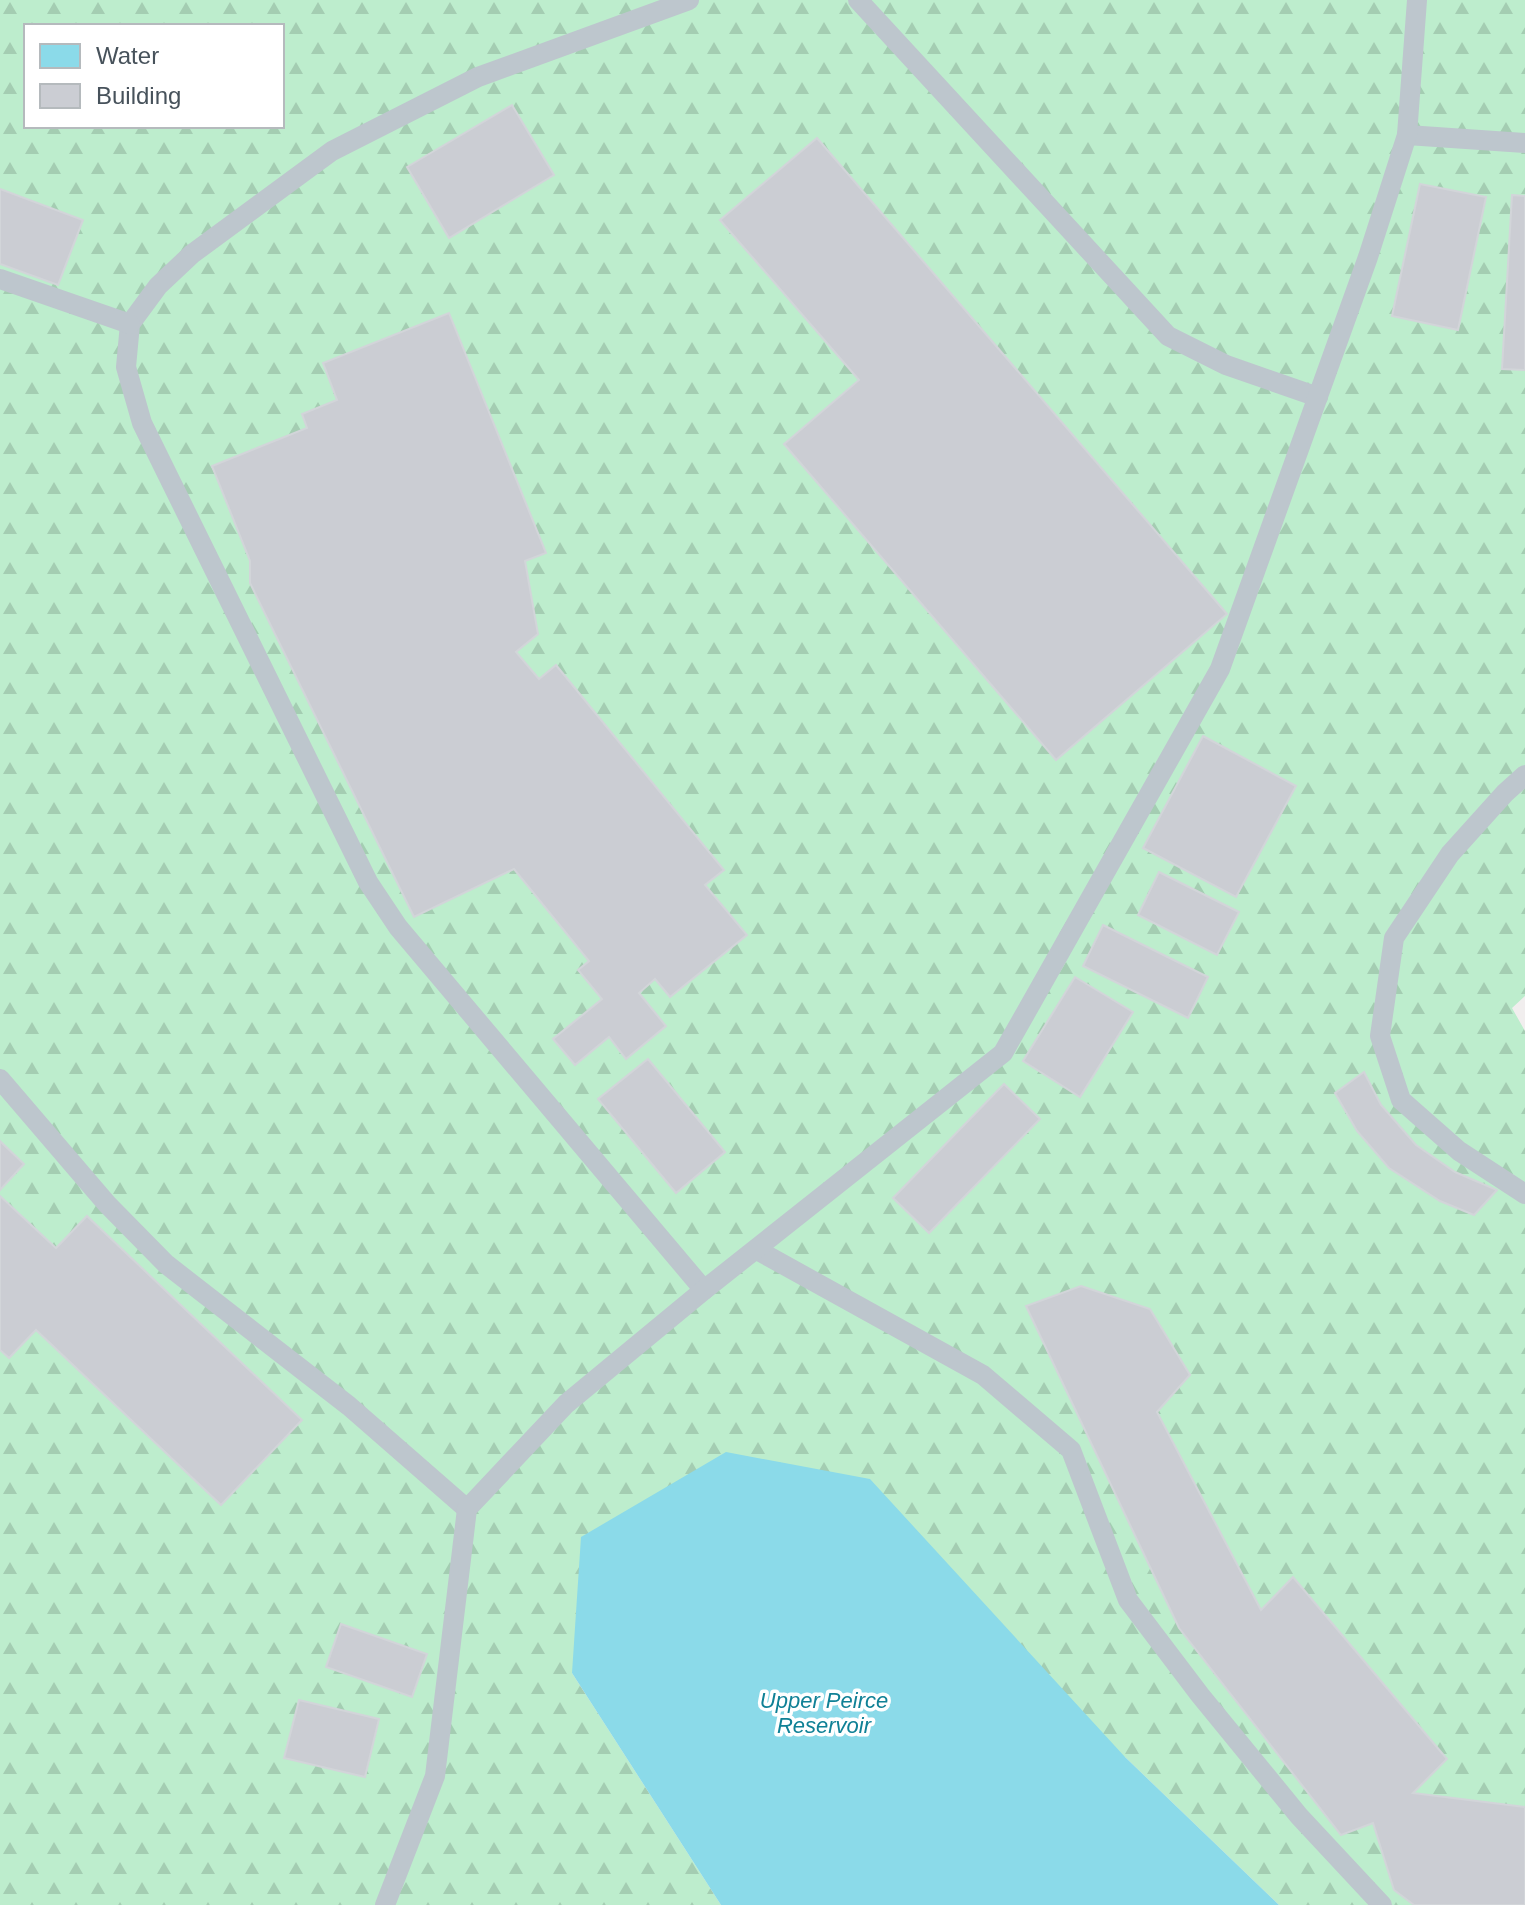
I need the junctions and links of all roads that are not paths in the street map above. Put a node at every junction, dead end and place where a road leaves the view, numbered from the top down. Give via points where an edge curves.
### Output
1 (689, 0) edge
2 (858, 0) edge
3 (1417, 0) edge
4 (1407, 135) junction
5 (1525, 143) edge
6 (0, 279) edge
7 (130, 324) junction
8 (1318, 397) junction
9 (1525, 775) edge
10 (0, 1079) edge
11 (1525, 1194) edge
12 (757, 1250) junction
13 (704, 1290) junction
14 (467, 1509) junction
15 (385, 1905) edge
16 (1382, 1905) edge

1 - 7 lane via 478,77 332,151 192,254 158,286
2 - 8 lane via 1168,336 1226,365
3 - 4 lane
4 - 5 lane
4 - 8 lane
6 - 7 lane
7 - 13 lane via 126,367 142,423 368,882 398,927
8 - 12 lane via 1220,669 1003,1053
9 - 11 lane via 1450,854 1394,938 1380,1036 1401,1100 1459,1151
10 - 14 lane via 166,1264 349,1406
12 - 13 lane
12 - 16 lane via 983,1375 1071,1450 1128,1600 1299,1816
13 - 14 lane via 566,1404
14 - 15 lane via 435,1776

